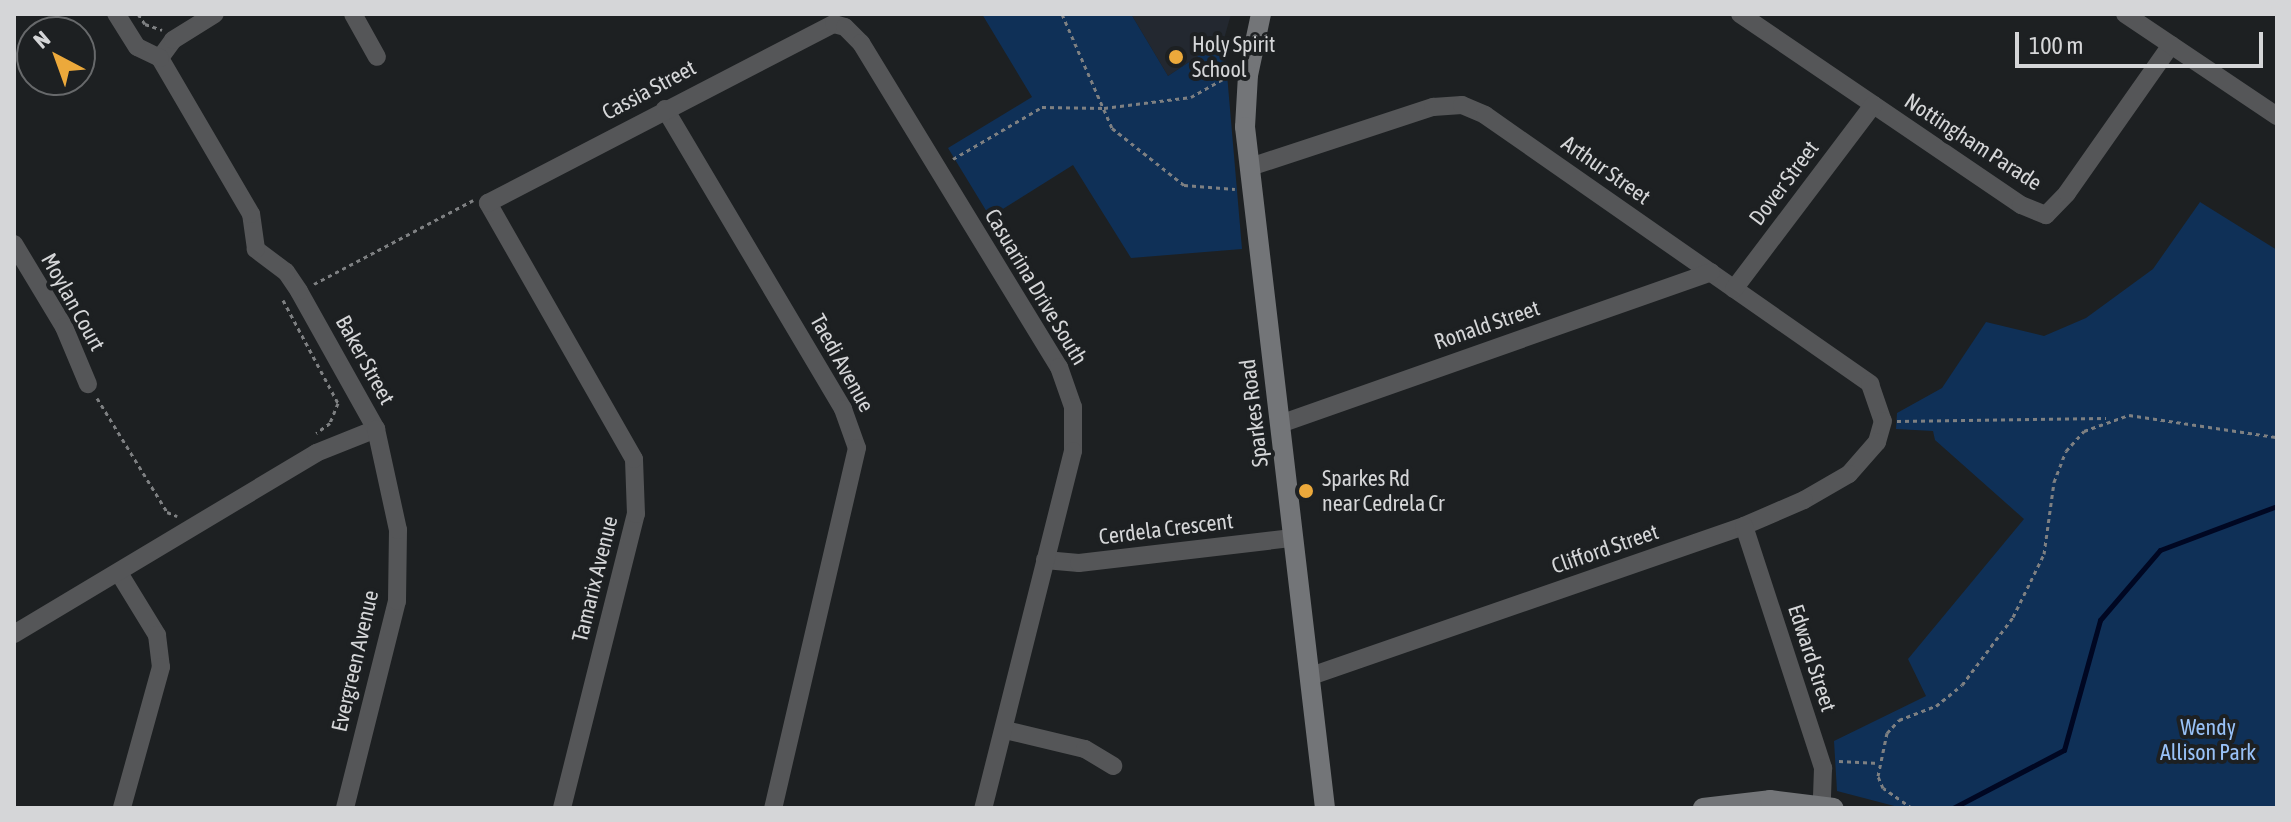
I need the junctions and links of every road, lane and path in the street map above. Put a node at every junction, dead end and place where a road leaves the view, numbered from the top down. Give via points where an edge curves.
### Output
1 (116, 14) edge
2 (138, 14) edge
3 (215, 14) edge
4 (353, 14) edge
5 (1062, 14) edge
6 (1261, 14) edge
7 (1740, 14) edge
8 (2125, 14) edge
9 (833, 19) edge
10 (173, 40) junction
11 (2171, 45) junction
12 (377, 57) dead end
13 (160, 58) junction
14 (1248, 75) junction
15 (1873, 105) junction
16 (1104, 108) junction
17 (665, 109) junction
18 (2277, 116) edge
19 (1250, 167) junction
20 (937, 168) junction
21 (1252, 188) junction
22 (488, 203) junction
23 (14, 244) edge
24 (1711, 272) junction
25 (1734, 289) junction
26 (299, 291) junction
27 (88, 384) joint
28 (2109, 418) junction
29 (1883, 421) junction
30 (1280, 424) junction
31 (376, 429) junction
32 (2277, 437) edge
33 (306, 440) dead end
34 (167, 525) dead end
35 (183, 525) junction
36 (1744, 526) junction
37 (1293, 538) junction
38 (1045, 560) junction
39 (119, 573) junction
40 (14, 634) edge
41 (1310, 676) junction
42 (1005, 730) junction
43 (1832, 761) dead end
44 (1879, 763) junction
45 (1113, 766) dead end
46 (1827, 807) edge
47 (122, 808) edge
48 (345, 808) edge
49 (562, 808) edge
50 (773, 808) edge
51 (983, 808) edge
52 (1325, 808) edge
53 (1703, 808) edge
54 (1912, 808) edge

1 - 13 street, Baker Street via 137,47
2 - 10 path
3 - 10 street
4 - 12 street
5 - 16 path
6 - 14 street, Sparkes Road
7 - 15 street, Nottingham Parade
8 - 11 street
9 - 17 street, Cassia Street
9 - 20 street, Casuarina Drive South via 861,43
10 - 13 street
11 - 15 street, Nottingham Parade via 2046,215 2021,205
11 - 18 street
13 - 26 street, Baker Street via 251,214 256,249 286,272
14 - 16 path via 1228,74 1191,97
14 - 19 street, Sparkes Road
15 - 25 street, Dover Street
16 - 20 path via 1042,107
16 - 21 path via 1122,139 1184,185
17 - 22 street, Cassia Street
17 - 50 street, Taedi Avenue via 843,409 857,448
19 - 21 street, Sparkes Road
19 - 24 street, Arthur Street via 1433,107 1462,105 1485,115
20 - 38 street, Casuarina Drive South via 1068,388 1075,425 1073,451
21 - 30 street, Sparkes Road
22 - 26 path via 470,200
22 - 49 street, Tamarix Avenue via 634,459 636,514
23 - 27 street, Moylan Court via 64,327
24 - 25 street, Arthur Street
24 - 30 street, Ronald Street
25 - 29 street, Arthur Street via 1870,384
26 - 31 street, Baker Street
26 - 33 path via 282,294 284,311 338,403 330,423
27 - 35 path via 167,512
28 - 29 path
28 - 32 path via 2129,415
28 - 44 path via 2084,431 2066,451 2054,482 2044,554 2013,617 1962,685 1936,706 1899,720 1887,733
29 - 36 street, Clifford Street via 1877,442 1849,474
30 - 37 street, Sparkes Road
31 - 35 street, Baker Street via 316,453
31 - 48 street, Evergreen Avenue via 398,530 397,601
34 - 35 path
35 - 39 street, Baker Street
36 - 41 street, Clifford Street
36 - 46 street, Edward Street via 1823,768
37 - 38 street, Cerdela Crescent via 1079,563
37 - 41 street, Sparkes Road
38 - 42 street, Casuarina Drive South
39 - 40 street, Baker Street
39 - 47 street via 157,635 161,667
41 - 52 street, Sparkes Road
42 - 45 street via 1085,749
42 - 51 street, Casuarina Drive South
43 - 44 path
44 - 54 path via 1883,788
46 - 53 street via 1770,800

